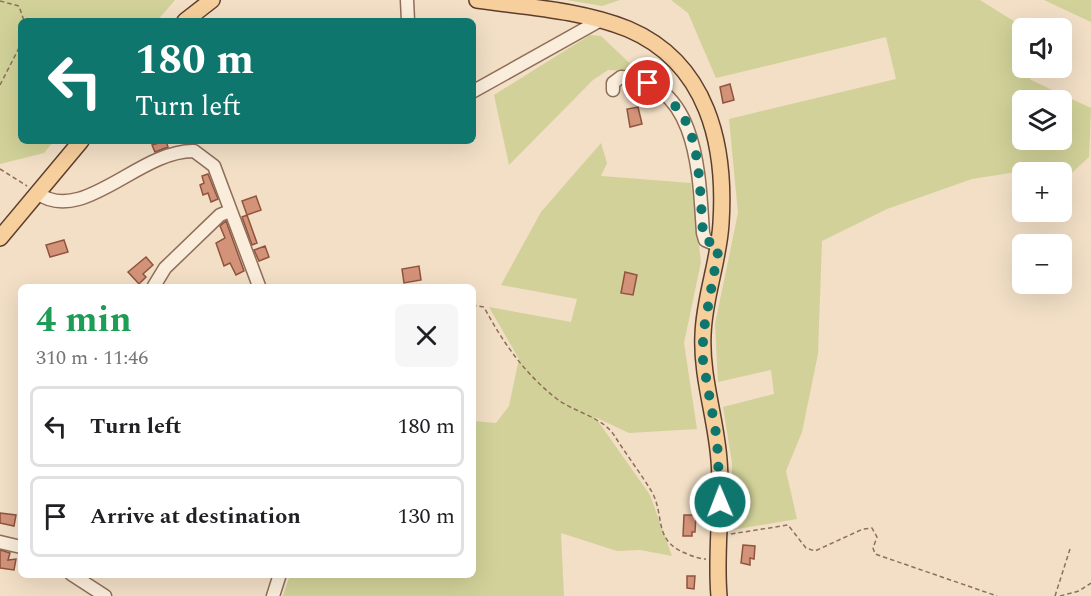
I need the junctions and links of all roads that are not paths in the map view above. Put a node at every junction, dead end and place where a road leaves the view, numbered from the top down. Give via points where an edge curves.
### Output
1 (212, 0) edge
2 (408, 0) edge
3 (477, 0) edge
4 (189, 18) edge
5 (408, 18) edge
6 (599, 21) junction
7 (476, 90) edge
8 (614, 90) dead end
9 (79, 144) edge
10 (38, 193) junction
11 (230, 211) junction
12 (0, 238) edge
13 (719, 246) junction
14 (155, 284) edge
15 (258, 284) edge
16 (0, 542) edge
17 (18, 546) edge
18 (77, 578) edge
19 (279, 578) edge
20 (105, 596) edge
21 (273, 596) edge
22 (719, 596) edge

1 - 4 main road
2 - 5 street
3 - 6 main road via 561,11
6 - 7 street
6 - 13 main road via 628,29 652,42 688,76 703,101 715,129 720,157
8 - 13 street via 613,83 621,77 648,83 682,113 694,152 703,233 705,240
9 - 10 main road
10 - 11 street via 51,201 72,201 106,188 149,161 194,151 214,166
10 - 12 main road
11 - 14 street via 165,268
11 - 15 street
13 - 22 main road via 703,334 703,361 720,464 716,560
16 - 17 street
18 - 20 street
19 - 21 street

